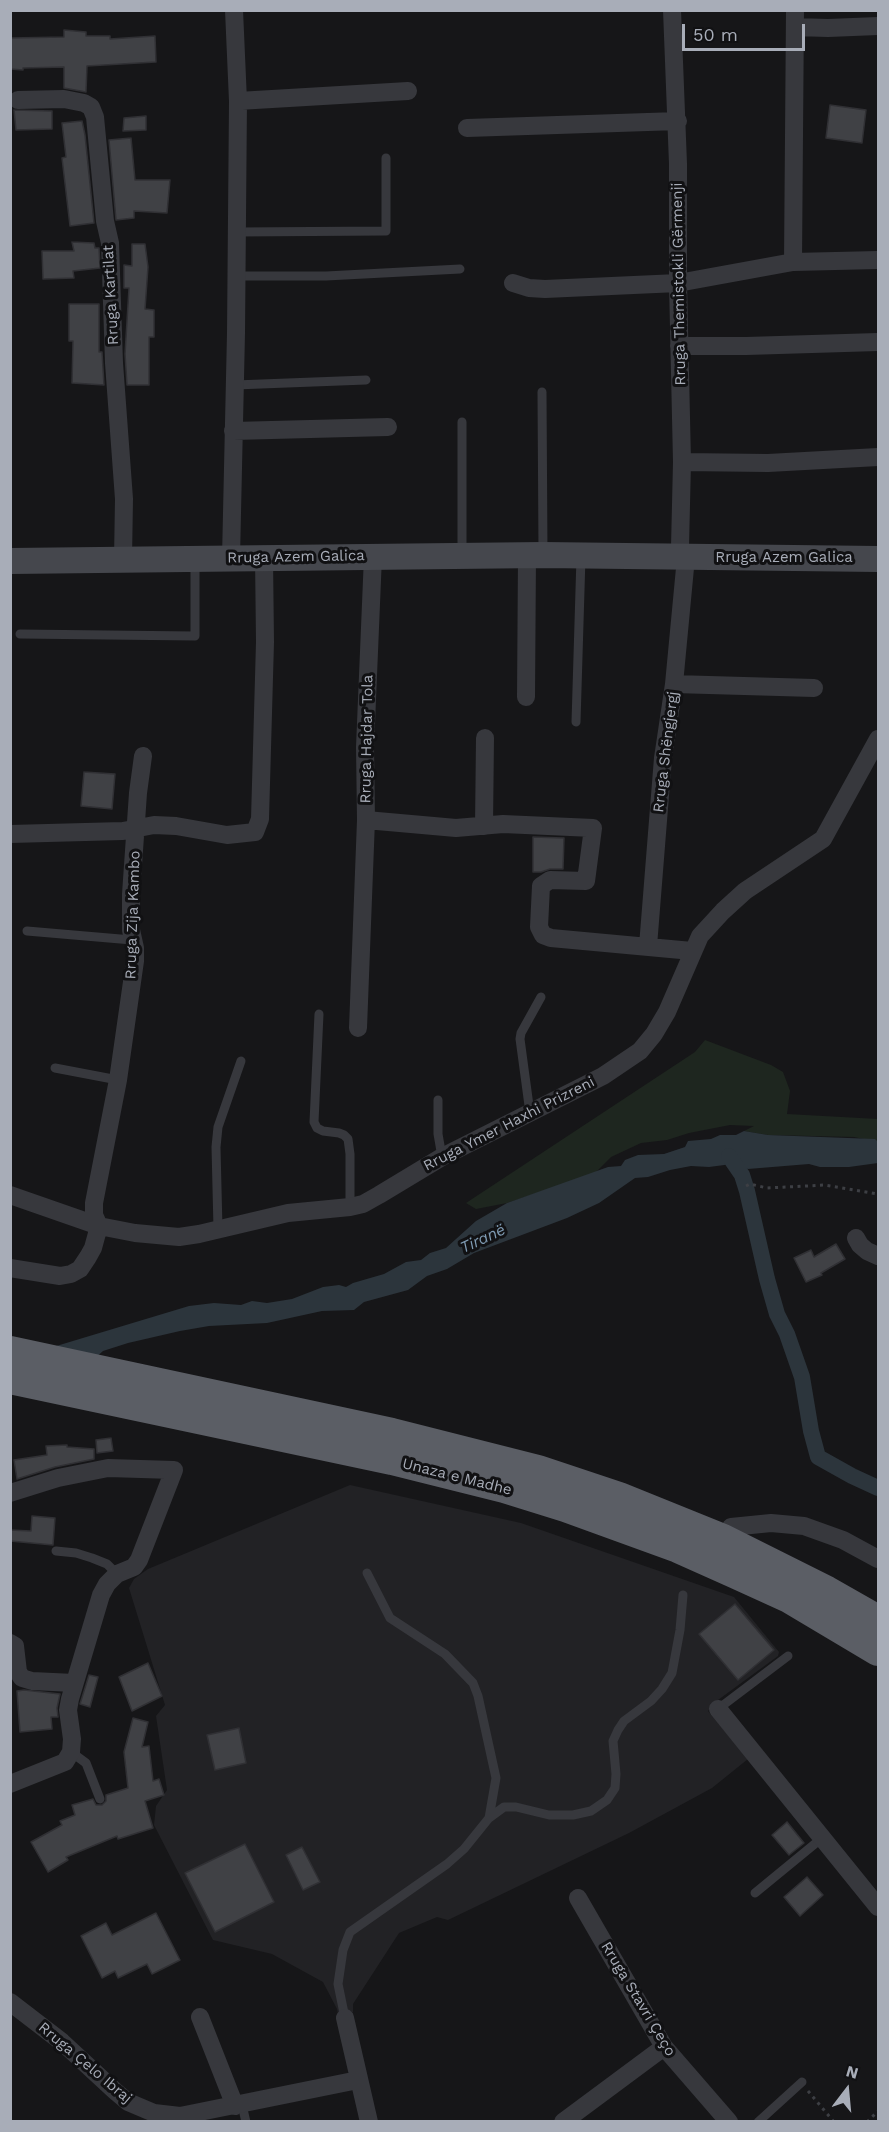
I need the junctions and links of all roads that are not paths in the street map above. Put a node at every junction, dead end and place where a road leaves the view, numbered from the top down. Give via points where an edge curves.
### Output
1 (234, 10) edge
2 (672, 10) edge
3 (795, 19) edge
4 (879, 26) edge
5 (408, 91) dead end
6 (18, 100) dead end
7 (238, 101) junction
8 (678, 121) junction
9 (467, 128) dead end
10 (386, 158) dead end
11 (237, 232) junction
12 (879, 260) edge
13 (792, 262) junction
14 (459, 269) dead end
15 (237, 276) junction
16 (513, 283) dead end
17 (678, 283) junction
18 (879, 342) edge
19 (679, 346) junction
20 (366, 380) dead end
21 (235, 385) junction
22 (542, 392) dead end
23 (462, 422) dead end
24 (388, 427) dead end
25 (233, 431) junction
26 (879, 457) edge
27 (682, 462) junction
28 (462, 555) junction
29 (535, 555) junction
30 (582, 555) junction
31 (374, 556) junction
32 (264, 557) junction
33 (195, 558) junction
34 (231, 558) junction
35 (682, 558) junction
36 (123, 559) junction
37 (879, 559) edge
38 (10, 561) edge
39 (20, 634) dead end
40 (674, 684) junction
41 (814, 688) dead end
42 (526, 697) dead end
43 (576, 722) dead end
44 (485, 738) dead end
45 (879, 739) edge
46 (144, 756) dead end
47 (366, 820) junction
48 (484, 826) junction
49 (137, 828) junction
50 (10, 834) edge
51 (27, 931) dead end
52 (132, 940) junction
53 (648, 946) junction
54 (692, 951) junction
55 (541, 997) dead end
56 (320, 1014) dead end
57 (358, 1028) dead end
58 (241, 1061) dead end
59 (56, 1068) dead end
60 (118, 1080) junction
61 (438, 1100) dead end
62 (530, 1113) junction
63 (442, 1157) junction
64 (10, 1195) edge
65 (350, 1207) junction
66 (99, 1226) junction
67 (218, 1229) junction
68 (856, 1238) dead end
69 (879, 1256) edge
70 (10, 1268) edge
71 (10, 1351) edge
72 (10, 1379) edge
73 (104, 1385) junction
74 (10, 1493) edge
75 (579, 1498) junction
76 (731, 1527) dead end
77 (56, 1551) dead end
78 (879, 1559) edge
79 (117, 1574) junction
80 (367, 1574) dead end
81 (683, 1595) dead end
82 (879, 1605) edge
83 (879, 1620) edge
84 (10, 1643) edge
85 (879, 1651) edge
86 (788, 1656) dead end
87 (879, 1667) edge
88 (74, 1683) junction
89 (718, 1709) joint
90 (71, 1752) junction
91 (10, 1785) edge
92 (100, 1798) dead end
93 (489, 1818) junction
94 (822, 1838) junction
95 (755, 1893) dead end
96 (578, 1898) dead end
97 (879, 1907) edge
98 (10, 2002) edge
99 (200, 2017) dead end
100 (345, 2018) joint
101 (664, 2047) junction
102 (358, 2080) junction
103 (802, 2082) road end
104 (241, 2111) edge
105 (169, 2119) edge
106 (369, 2121) edge
107 (563, 2121) edge
108 (729, 2121) edge
109 (759, 2121) edge

1 - 7 street
2 - 8 street, Rruga Themistokli Gërmenji
3 - 4 street via 828,28
3 - 13 street
5 - 7 street
6 - 36 street, Rruga Kartilat via 64,99 84,103 91,107 95,117 110,243 124,499
7 - 11 street
8 - 9 street
8 - 17 street, Rruga Themistokli Gërmenji
10 - 11 lane via 386,231
11 - 15 street
12 - 13 street
13 - 17 street
14 - 15 lane
15 - 21 street
16 - 17 street via 545,289
17 - 19 street, Rruga Themistokli Gërmenji
18 - 19 street
19 - 27 street, Rruga Themistokli Gërmenji
20 - 21 lane
21 - 25 street
22 - 29 lane
23 - 28 lane
24 - 25 street
25 - 34 street
26 - 27 street via 768,463
27 - 35 street, Rruga Themistokli Gërmenji
28 - 29 main road, Rruga Azem Galica
28 - 31 main road, Rruga Azem Galica
29 - 30 main road, Rruga Azem Galica
29 - 42 street
30 - 35 main road, Rruga Azem Galica
30 - 43 lane
31 - 32 main road, Rruga Azem Galica
31 - 47 street, Rruga Hajdar Tola via 365,747
32 - 34 main road, Rruga Azem Galica
32 - 49 street via 259,826 249,834 227,835 176,826
33 - 34 main road, Rruga Azem Galica
33 - 36 main road, Rruga Azem Galica
33 - 39 lane via 195,636
35 - 37 main road, Rruga Azem Galica
35 - 40 street, Rruga Shëngjergj via 683,605
36 - 38 main road, Rruga Azem Galica
40 - 41 street
40 - 53 street, Rruga Shëngjergj via 663,758
44 - 48 street
45 - 54 street, Rruga Ymer Haxhi Prizreni via 823,839 745,891 710,923
46 - 49 street, Rruga Zija Kambo
47 - 48 street via 456,828
47 - 57 street, Rruga Hajdar Tola
48 - 53 street via 593,828 586,880 550,880 541,886 541,931 551,938
49 - 50 street
49 - 52 street, Rruga Zija Kambo via 131,894
51 - 52 lane
52 - 60 street, Rruga Zija Kambo via 135,961
53 - 54 street
54 - 62 street, Rruga Ymer Haxhi Prizreni via 667,1012 640,1051 603,1076
55 - 62 lane via 520,1039
56 - 65 lane via 314,1122 316,1128 348,1139
58 - 67 lane via 218,1127
59 - 60 lane
60 - 66 street, Rruga Zija Kambo via 94,1203
61 - 63 lane
62 - 63 street, Rruga Ymer Haxhi Prizreni
63 - 65 street, Rruga Ymer Haxhi Prizreni via 363,1204
64 - 66 street
65 - 67 street, Rruga Ymer Haxhi Prizreni via 288,1213
66 - 67 street, Rruga Ymer Haxhi Prizreni via 179,1237
66 - 70 street via 88,1257 71,1274 60,1276
68 - 69 street via 867,1251
71 - 73 highway, Unaza e Madhe
72 - 73 highway, Unaza e Madhe
73 - 75 highway, Unaza e Madhe via 401,1436 500,1460
74 - 79 street via 108,1468 174,1470 139,1560 134,1567
75 - 82 highway via 631,1490 668,1503 828,1576
75 - 83 highway, Unaza e Madhe via 723,1539
75 - 85 highway, Unaza e Madhe via 789,1598
75 - 87 highway via 590,1522 603,1531 729,1585
76 - 78 street via 771,1523 804,1526
77 - 79 lane via 92,1558 107,1564
79 - 88 street via 101,1595
80 - 93 lane via 390,1618 445,1654 473,1683 496,1778
81 - 93 lane via 672,1673 651,1701 618,1730 613,1741 615,1788 607,1800 591,1811 573,1815 504,1807
84 - 88 street via 15,1646 22,1678
86 - 89 lane
88 - 90 street via 68,1710
89 - 94 street
90 - 91 street via 64,1762
90 - 92 lane via 86,1763
93 - 100 lane via 447,1864 350,1932 338,1984
94 - 95 lane
94 - 97 street
96 - 101 street, Rruga Stavri Çeço
98 - 105 street, Rruga Çelo Ibraj via 62,2042 128,2102
99 - 104 street
100 - 102 street
101 - 107 street
101 - 108 street, Rruga Stavri Çeço
102 - 104 street, Rruga Çelo Ibraj
102 - 106 street
103 - 109 lane
104 - 105 street, Rruga Çelo Ibraj

